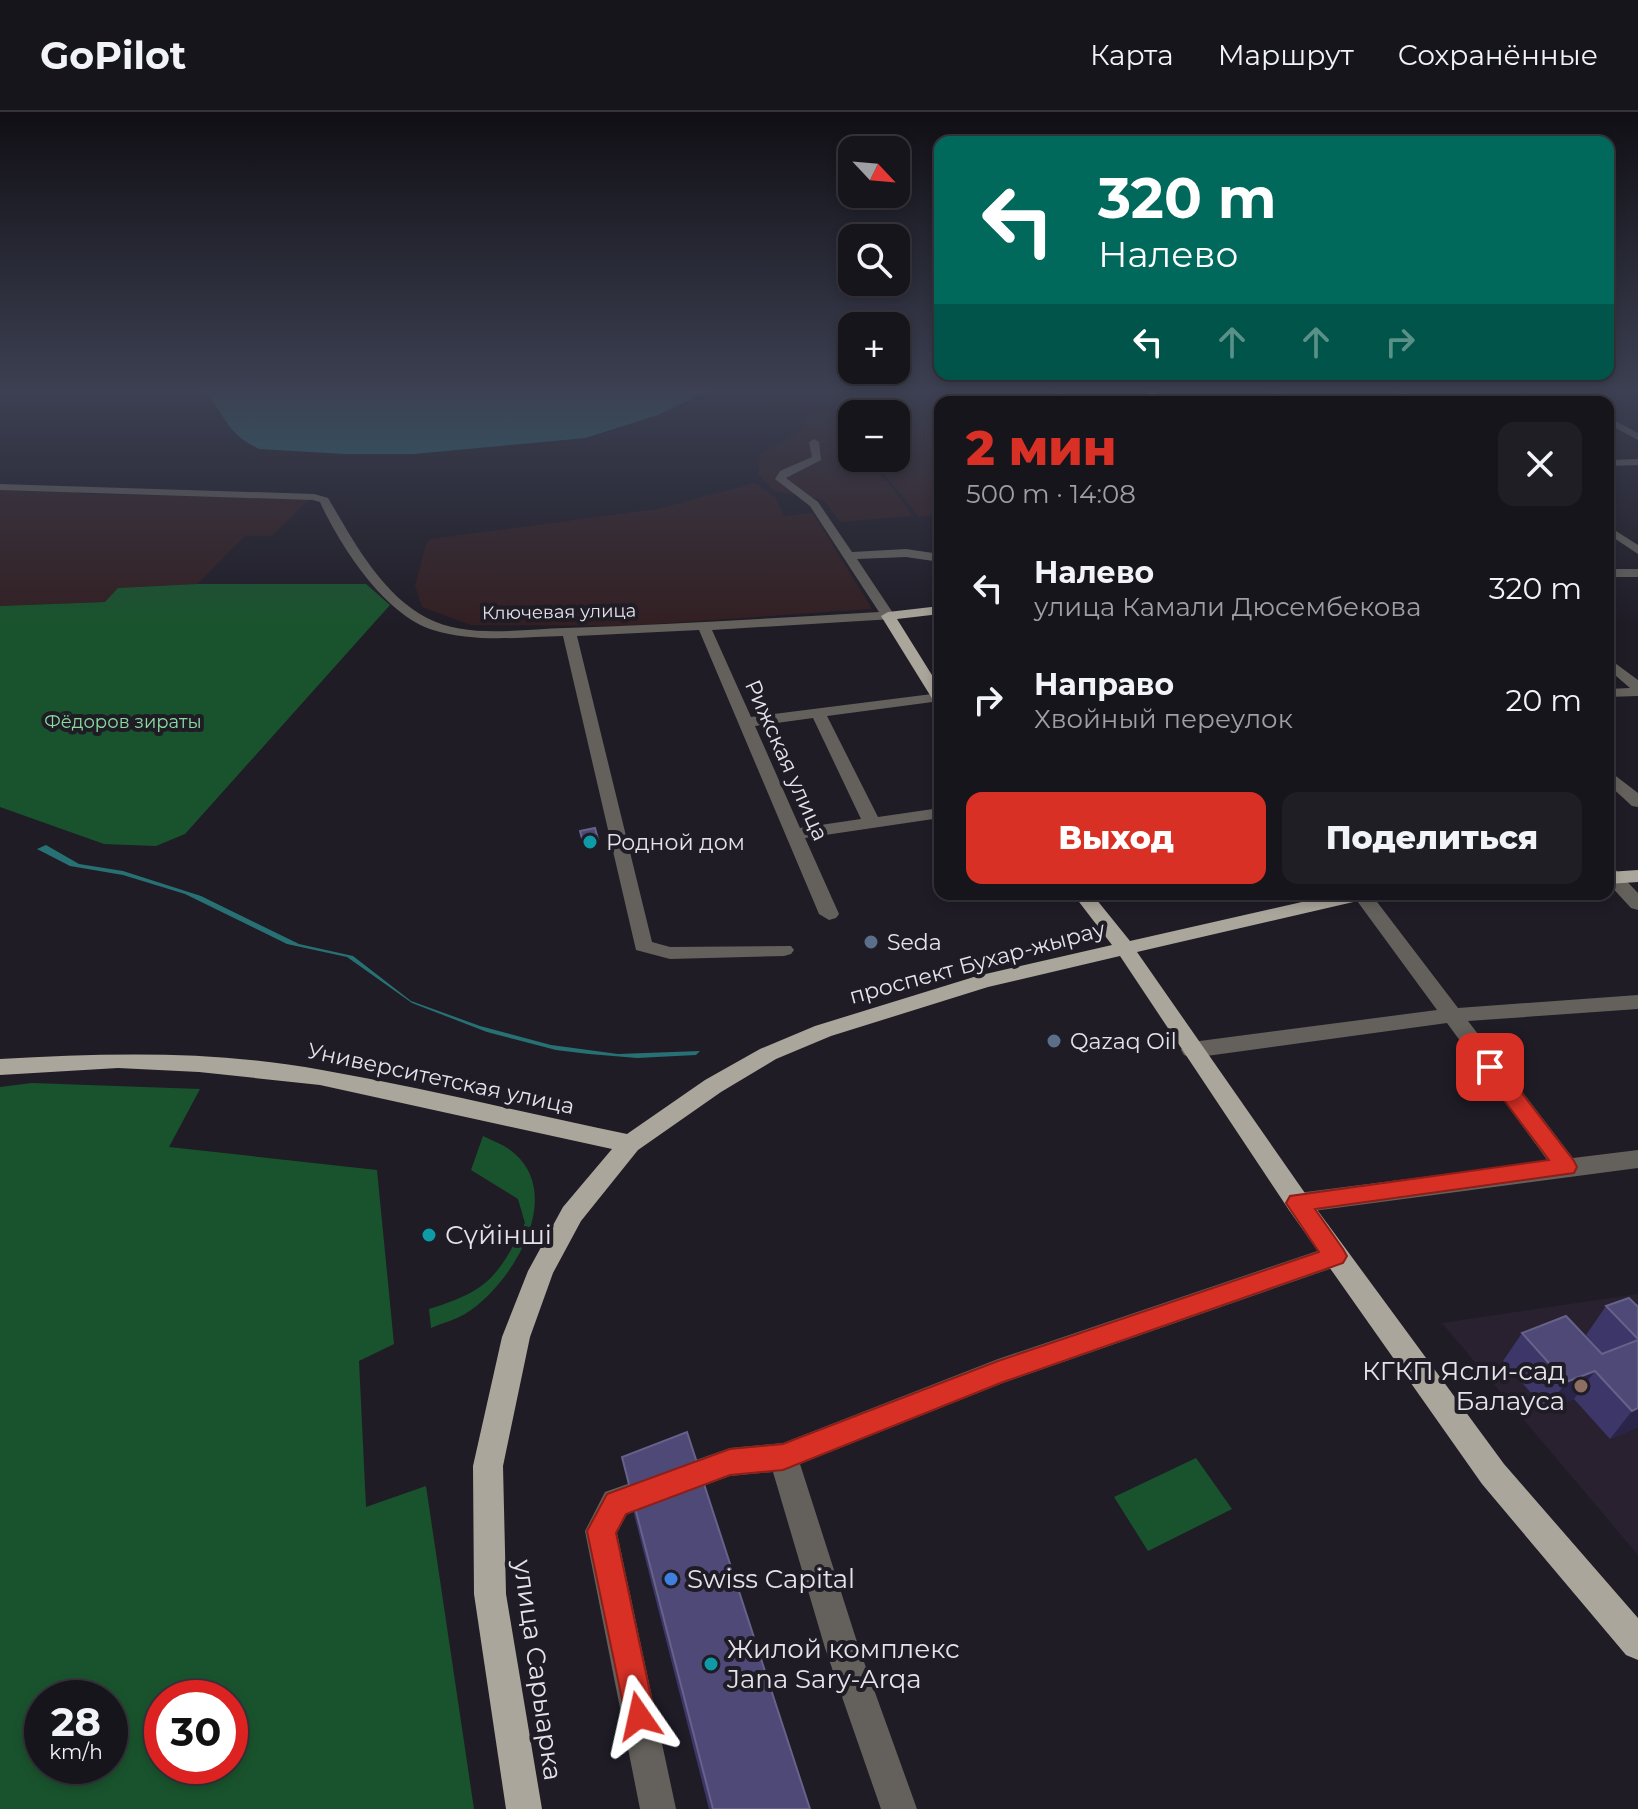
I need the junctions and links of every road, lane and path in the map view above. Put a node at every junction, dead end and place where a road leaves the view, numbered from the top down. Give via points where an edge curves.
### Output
1 (799, 468) edge
2 (0, 487) edge
3 (1614, 533) edge
4 (1638, 550) edge
5 (849, 556) junction
6 (934, 557) edge
7 (1614, 573) edge
8 (1638, 573) edge
9 (934, 611) edge
10 (888, 616) junction
11 (703, 625) junction
12 (569, 632) junction
13 (1614, 668) edge
14 (934, 690) edge
15 (1638, 690) edge
16 (1614, 692) edge
17 (934, 699) edge
18 (819, 715) junction
19 (747, 722) junction
20 (1614, 780) edge
21 (1638, 802) edge
22 (934, 814) edge
23 (872, 823) junction
24 (795, 834) junction
25 (1614, 876) edge
26 (1638, 876) edge
27 (1614, 880) edge
28 (1087, 900) edge
29 (1335, 900) edge
30 (1366, 900) edge
31 (1638, 904) edge
32 (829, 914) dead end
33 (1124, 947) junction
34 (784, 950) dead end
35 (1638, 1002) edge
36 (1453, 1017) junction
37 (1192, 1050) junction
38 (0, 1067) edge
39 (630, 1144) junction
40 (1638, 1159) edge
41 (1566, 1167) junction
42 (1298, 1203) junction
43 (1335, 1256) junction
44 (783, 1457) junction
45 (1638, 1643) edge
46 (524, 1809) edge
47 (658, 1809) edge
48 (899, 1809) edge

1 - 5 street via 780,479 814,504
2 - 12 street, Ключевая улица via 314,497 324,500 352,551 401,606 423,621 454,630
3 - 4 street
5 - 6 street
5 - 10 street
7 - 8 street
9 - 10 main road, Ключевая улица
10 - 11 street, Ключевая улица
10 - 14 main road
11 - 12 street, Ключевая улица
11 - 19 street, Рижская улица
12 - 34 street via 643,946 670,953
13 - 15 street
15 - 16 street
17 - 18 street
18 - 19 street
18 - 23 street
19 - 24 street, Рижская улица
20 - 21 street
22 - 23 street
23 - 24 street
24 - 32 street, Рижская улица
25 - 26 main road
27 - 31 street
28 - 33 main road
29 - 33 main road, проспект Бухар-жырау
30 - 36 street
33 - 37 main road
33 - 39 main road, проспект Бухар-жырау via 984,981 815,1034 713,1086
35 - 36 street
36 - 37 street
36 - 41 street
37 - 42 main road
38 - 39 main road, Университетская улица via 118,1060 320,1077
39 - 46 main road, улица Сарыарка via 572,1214 541,1271 516,1337 488,1466 490,1594
40 - 41 street
41 - 42 street
42 - 43 main road
43 - 44 street via 998,1372
43 - 45 main road via 1493,1474
44 - 47 street via 730,1462 616,1503 601,1531
44 - 48 street

